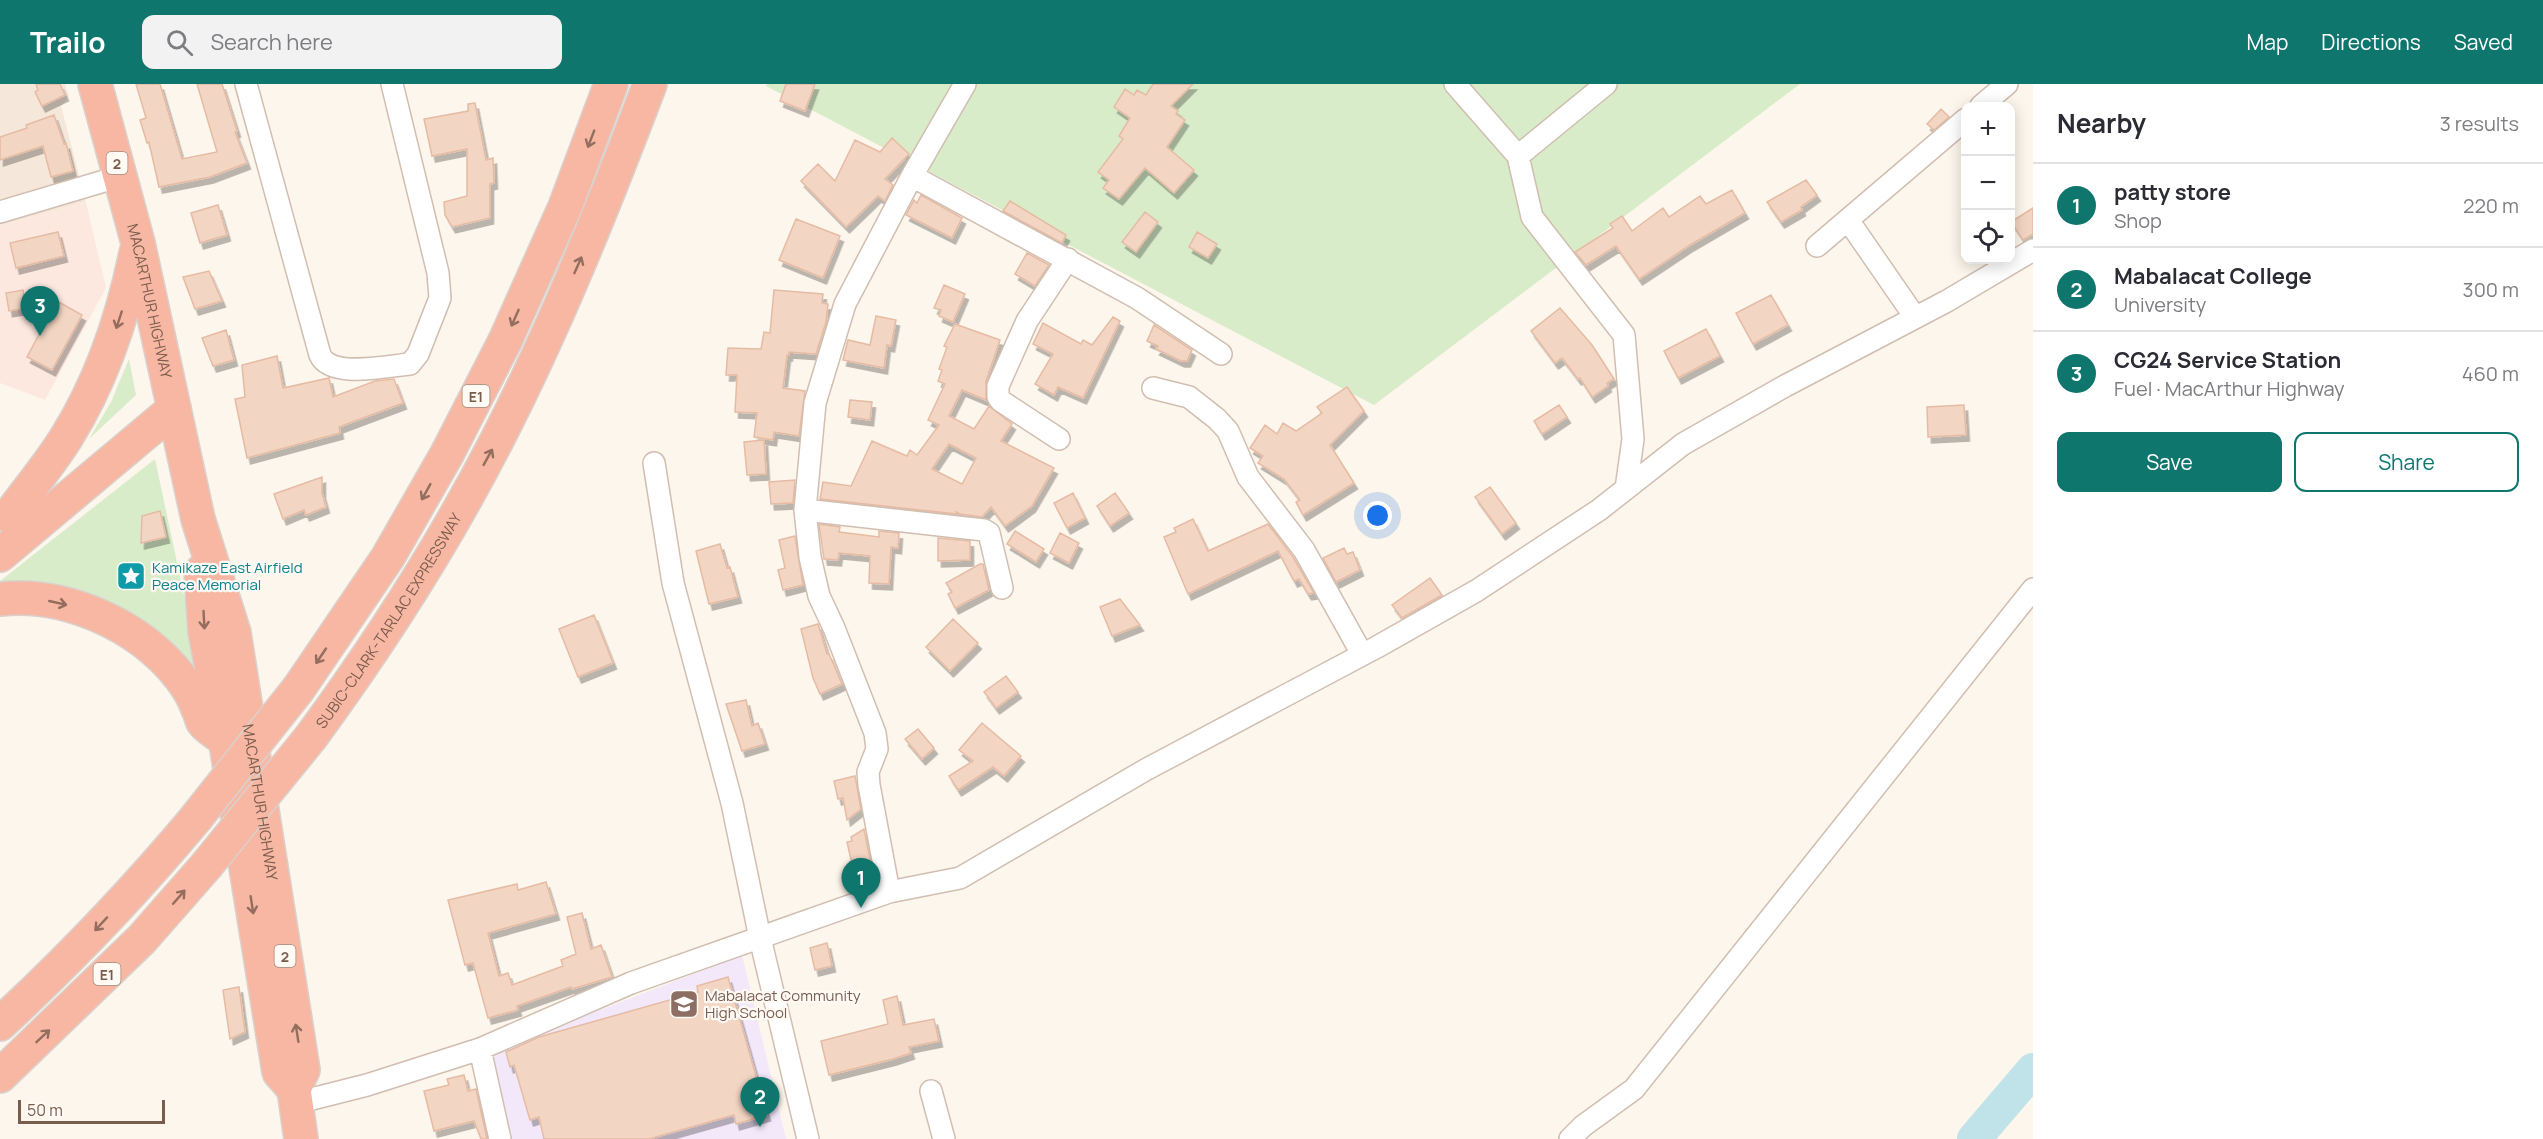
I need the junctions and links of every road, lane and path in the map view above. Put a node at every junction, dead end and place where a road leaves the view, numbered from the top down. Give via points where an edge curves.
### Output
1 (95, 84) edge
2 (246, 84) edge
3 (392, 84) edge
4 (611, 84) edge
5 (650, 84) edge
6 (965, 84) edge
7 (1455, 84) edge
8 (2007, 84) edge
9 (1609, 85) edge
10 (1986, 102) edge
11 (1961, 123) edge
12 (1518, 156) junction
13 (121, 176) junction
14 (912, 176) junction
15 (0, 212) edge
16 (1848, 220) junction
17 (138, 243) junction
18 (1817, 246) dead end
19 (2033, 250) edge
20 (1068, 259) junction
21 (1915, 317) junction
22 (1221, 354) dead end
23 (1152, 388) dead end
24 (172, 398) junction
25 (1059, 439) dead end
26 (654, 463) dead end
27 (1626, 489) junction
28 (805, 510) junction
29 (4, 519) edge
30 (198, 519) junction
31 (0, 555) edge
32 (1002, 588) dead end
33 (2033, 589) edge
34 (0, 599) edge
35 (1362, 654) junction
36 (226, 740) junction
37 (889, 892) junction
38 (760, 938) junction
39 (0, 1024) edge
40 (480, 1049) junction
41 (0, 1076) edge
42 (931, 1091) dead end
43 (295, 1096) junction
44 (301, 1139) edge
45 (500, 1139) edge
46 (808, 1139) edge
47 (944, 1139) edge
48 (1570, 1139) edge

1 - 13 highway, MACARTHUR HIGHWAY / 2
2 - 3 street via 320,355 330,367 351,369 410,364 418,354 440,298 438,273
4 -> 39 highway, E1, bridge via 565,207 505,341 388,557 299,688 196,818 78,948
41 -> 5 highway, SUBIC-CLARK-TARLAC EXPRESSWAY / E1, bridge via 135,946 206,866 311,737 412,588 496,442 528,376 601,212
6 - 14 street
7 - 12 street
8 - 10 street
9 - 12 street
11 - 16 street
12 - 27 street via 1532,217 1624,334 1633,439
13 - 15 street
13 - 17 highway, MACARTHUR HIGHWAY / 2
14 - 20 street
14 - 28 street via 845,304 815,403
16 - 18 street
16 - 21 street
17 - 24 highway, MACARTHUR HIGHWAY / 2
17 -> 29 highway via 115,333 82,410 50,462
19 - 21 street
20 - 22 street via 1137,298
20 - 25 street via 1027,321 997,393 1001,401
21 - 27 street via 1683,444
23 - 35 street via 1190,397 1228,431 1248,477 1304,550
24 - 29 highway
24 - 30 highway, MACARTHUR HIGHWAY / 2
24 - 31 highway
26 - 38 street via 673,583 732,803
27 - 35 street via 1476,591
28 - 32 street via 984,530 989,533
28 - 37 street via 819,596 875,733 877,749 868,772 869,785
30 -> 36 highway, MACARTHUR HIGHWAY / 2 via 205,633
43 -> 30 highway, MACARTHUR HIGHWAY / 2 via 303,1070 234,633
33 - 48 street via 1634,1089
34 -> 36 highway via 68,605 138,638 181,677 203,723
35 - 37 street via 1147,769 960,878
36 -> 43 highway, MACARTHUR HIGHWAY / 2 via 279,1072
37 - 38 street
38 - 40 street via 631,983
38 - 46 street
40 - 43 street via 367,1085
40 - 45 street
42 - 47 street
43 - 44 highway, MACARTHUR HIGHWAY / 2

